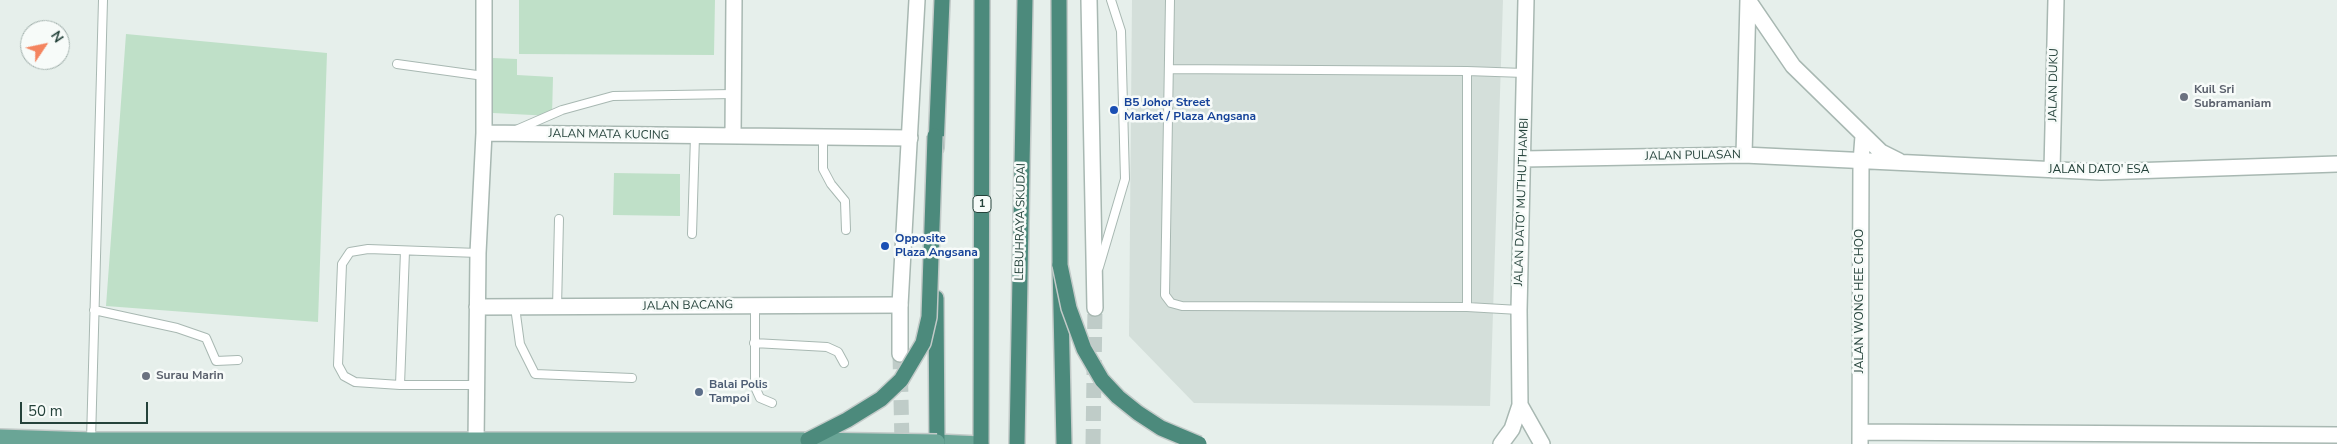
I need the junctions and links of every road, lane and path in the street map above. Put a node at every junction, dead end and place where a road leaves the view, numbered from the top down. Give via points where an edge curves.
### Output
1 (102, 0) edge
2 (484, 0) edge
3 (734, 0) edge
4 (917, 0) edge
5 (942, 0) edge
6 (982, 0) edge
7 (1025, 0) edge
8 (1059, 0) edge
9 (1089, 0) edge
10 (1110, 0) edge
11 (1170, 0) edge
12 (1526, 0) edge
13 (1748, 0) edge
14 (2056, 0) edge
15 (397, 64) dead end
16 (1169, 69) junction
17 (1467, 71) junction
18 (1524, 73) junction
19 (484, 76) junction
20 (733, 94) junction
21 (484, 133) junction
22 (507, 134) junction
23 (695, 136) junction
24 (733, 136) junction
25 (936, 136) junction
26 (1863, 136) junction
27 (824, 137) junction
28 (910, 138) junction
29 (1744, 155) junction
30 (1523, 159) junction
31 (1861, 162) junction
32 (1905, 164) junction
33 (2337, 164) edge
34 (2052, 170) junction
35 (559, 219) dead end
36 (846, 230) dead end
37 (692, 234) dead end
38 (405, 251) junction
39 (478, 253) junction
40 (1060, 265) junction
41 (1094, 284) junction
42 (755, 305) junction
43 (900, 305) junction
44 (477, 307) junction
45 (514, 307) junction
46 (557, 308) junction
47 (1095, 308) tunnel mouth
48 (1467, 308) junction
49 (94, 310) junction
50 (1519, 310) junction
51 (754, 343) junction
52 (900, 354) tunnel mouth
53 (238, 360) dead end
54 (844, 363) dead end
55 (632, 378) dead end
56 (476, 385) junction
57 (400, 386) junction
58 (772, 404) dead end
59 (1520, 405) junction
60 (2337, 435) edge
61 (0, 437) edge
62 (91, 440) junction
63 (808, 440) junction
64 (1859, 440) edge
65 (121, 442) edge
66 (476, 442) edge
67 (937, 443) edge
68 (981, 444) edge
69 (1018, 444) edge
70 (1064, 444) edge
71 (1200, 444) edge
72 (1501, 444) edge
73 (1542, 444) edge

1 - 49 lane
2 - 19 street
3 - 20 street
4 - 28 street
5 - 25 highway
6 - 68 highway, 1
7 - 69 highway, LEBUHRAYA SKUDAI
8 - 40 highway
9 - 41 street
10 - 41 lane via 1121,31 1125,178
11 - 16 lane
12 - 18 street, JALAN DATO' MUTHUTHAMBI
13 - 26 street via 1793,66
13 - 29 street
14 - 34 street, JALAN DUKU
15 - 19 lane
16 - 17 lane
16 - 48 lane via 1165,295 1171,304
17 - 18 lane
17 - 48 lane
18 - 30 street, JALAN DATO' MUTHUTHAMBI
19 - 21 street
20 - 22 lane via 613,96 562,110
20 - 24 street
21 - 22 street, JALAN MATA KUCING
21 - 39 street
22 - 23 street, JALAN MATA KUCING
23 - 24 street, JALAN MATA KUCING
23 - 37 lane
24 - 27 street, JALAN MATA KUCING
25 - 63 highway, bridge via 929,317 923,343 901,380 881,398
25 - 67 highway, bridge
26 - 31 street, JALAN WONG HEE CHOO
26 - 32 street via 1881,152
27 - 28 street, JALAN MATA KUCING
27 - 36 lane via 823,169 845,200
28 - 43 street
29 - 30 street, JALAN PULASAN
29 - 31 street, JALAN PULASAN
30 - 50 street, JALAN DATO' MUTHUTHAMBI
31 - 32 street, JALAN DATO' ESA
31 - 64 street, JALAN WONG HEE CHOO
32 - 34 street, JALAN DATO' ESA
33 - 34 street, JALAN DATO' ESA via 2101,172
35 - 46 lane
38 - 39 lane
38 - 57 lane
38 - 57 lane via 368,249 350,252 342,264 338,365 344,376 355,382
39 - 44 street
40 - 70 highway, bridge
40 - 71 highway, bridge via 1069,308 1102,380 1138,413 1161,428
41 - 47 street
42 - 43 street, JALAN BACANG
42 - 46 street, JALAN BACANG
42 - 51 lane
43 - 52 street
44 - 45 street, JALAN BACANG
44 - 56 street
45 - 46 street, JALAN BACANG
45 - 55 lane via 520,344 536,374
48 - 50 lane
49 - 53 lane via 177,328 206,338 216,361
49 - 62 lane
50 - 59 street, JALAN DATO' MUTHUTHAMBI
51 - 54 lane via 827,347 838,352
51 - 58 lane via 755,387 760,398
56 - 57 lane
56 - 66 street
59 - 72 street, JALAN DATO' MUTHUTHAMBI via 1512,429
59 - 73 street, JALAN DATO' MUTHUTHAMBI
60 - 64 street
61 - 62 main road
62 - 65 main road
63 - 66 main road
63 - 67 main road, bridge
65 - 66 main road
67 - 68 main road

